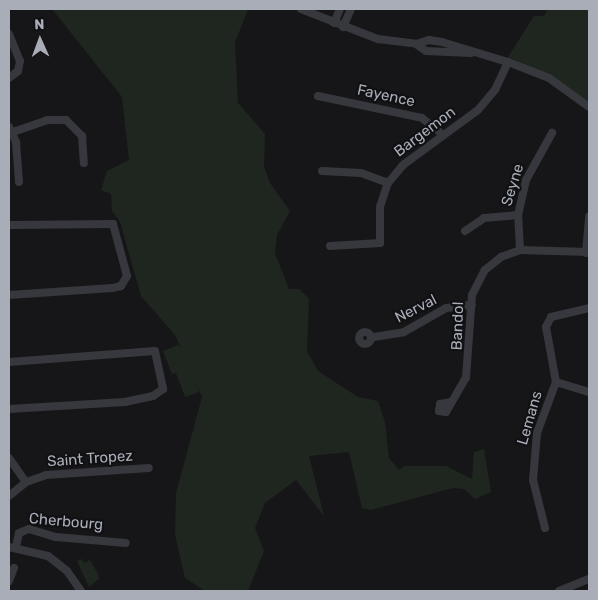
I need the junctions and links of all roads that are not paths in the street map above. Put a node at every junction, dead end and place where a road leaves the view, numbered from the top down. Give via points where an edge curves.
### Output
1 (301, 9) edge
2 (340, 9) edge
3 (351, 9) edge
4 (334, 23) junction
5 (343, 27) junction
6 (9, 34) edge
7 (444, 42) junction
8 (417, 46) junction
9 (471, 52) junction
10 (443, 53) junction
11 (508, 62) junction
12 (9, 78) edge
13 (318, 96) dead end
14 (589, 107) edge
15 (11, 130) edge
16 (552, 133) dead end
17 (443, 135) junction
18 (84, 164) dead end
19 (322, 171) dead end
20 (18, 182) dead end
21 (388, 183) junction
22 (518, 215) junction
23 (589, 216) edge
24 (9, 225) edge
25 (465, 230) dead end
26 (330, 246) dead end
27 (520, 250) junction
28 (588, 252) edge
29 (9, 295) edge
30 (472, 305) junction
31 (589, 308) edge
32 (374, 337) dead end
33 (9, 362) edge
34 (556, 382) junction
35 (589, 392) edge
36 (450, 402) dead end
37 (9, 409) edge
38 (9, 458) edge
39 (150, 468) dead end
40 (26, 482) junction
41 (9, 496) edge
42 (545, 528) dead end
43 (126, 543) dead end
44 (12, 547) edge
45 (14, 568) dead end
46 (589, 579) edge
47 (9, 581) edge
48 (80, 591) edge
49 (559, 591) edge

1 - 4 street
2 - 4 street
3 - 5 street
4 - 5 street
5 - 8 street via 378,39
6 - 12 street via 20,61 18,71
7 - 8 street via 429,40
7 - 9 street
7 - 10 street
8 - 10 street
9 - 10 street
9 - 11 street
11 - 14 street via 549,78
11 - 17 street, Bargemon via 490,96
13 - 17 street, Fayence via 422,118
15 - 18 street via 47,120 71,122 82,136
15 - 20 street
16 - 22 street, Seyne via 526,180
17 - 21 street, Bargemon via 403,165
19 - 21 street via 361,173
21 - 26 street, Bargemon via 380,207 380,243
22 - 25 street via 484,218
22 - 27 street, Seyne
23 - 28 street
24 - 29 street via 107,222 117,230 127,276 121,286
27 - 28 street, Bandol
27 - 30 street, Bandol via 501,257 485,270 476,286
30 - 32 street, Nerval via 446,308 404,332
30 - 36 street, Bandol via 466,378
31 - 34 street, Lemans via 551,317 546,326
33 - 37 street via 109,358 154,351 163,389 157,394 110,404
34 - 35 street
34 - 42 street, Lemans via 537,433 534,457 535,497
38 - 40 street
39 - 40 street, Saint Tropez via 57,473
40 - 41 street, Saint Tropez
43 - 44 street, Cherbourg via 56,537 29,529 19,533
44 - 48 street via 55,561
45 - 47 street
46 - 49 street

